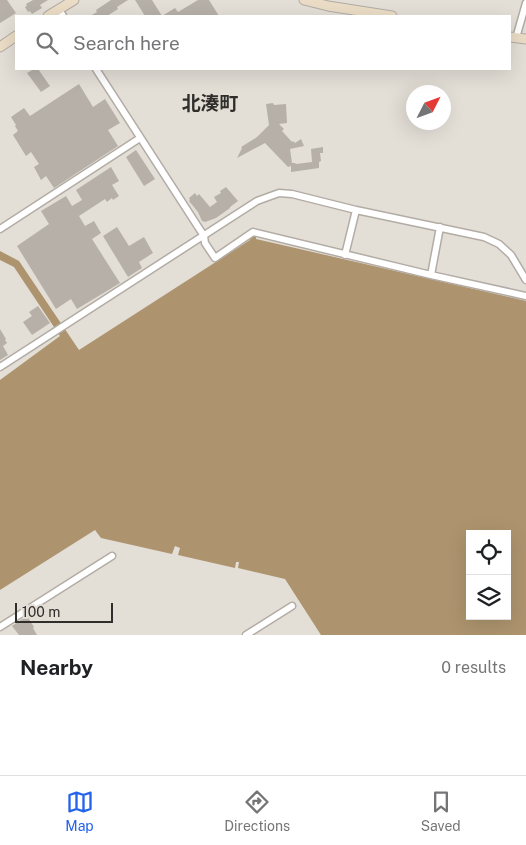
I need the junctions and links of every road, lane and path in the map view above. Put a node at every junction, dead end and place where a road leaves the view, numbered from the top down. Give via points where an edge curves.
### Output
1 (74, 0) edge
2 (304, 0) edge
3 (526, 3) edge
4 (61, 13) edge
5 (386, 15) edge
6 (15, 37) edge
7 (513, 37) edge
8 (526, 40) edge
9 (0, 47) edge
10 (97, 70) edge
11 (140, 138) junction
12 (356, 210) junction
13 (440, 227) junction
14 (0, 229) edge
15 (204, 236) junction
16 (345, 254) junction
17 (431, 275) junction
18 (526, 280) edge
19 (526, 296) edge
20 (0, 366) edge
21 (112, 556) dead end
22 (292, 606) dead end
23 (0, 627) edge
24 (246, 635) edge

1 - 4 street
2 - 5 street
3 - 7 street
6 - 9 street
7 - 8 street
10 - 11 street
11 - 14 street
11 - 15 street
12 - 13 street
12 - 15 street via 279,193 257,201
12 - 16 street
13 - 17 street
13 - 18 street via 500,244
15 - 16 street via 215,258 253,232
15 - 20 street
16 - 17 street
17 - 19 street
21 - 23 street
22 - 24 street

